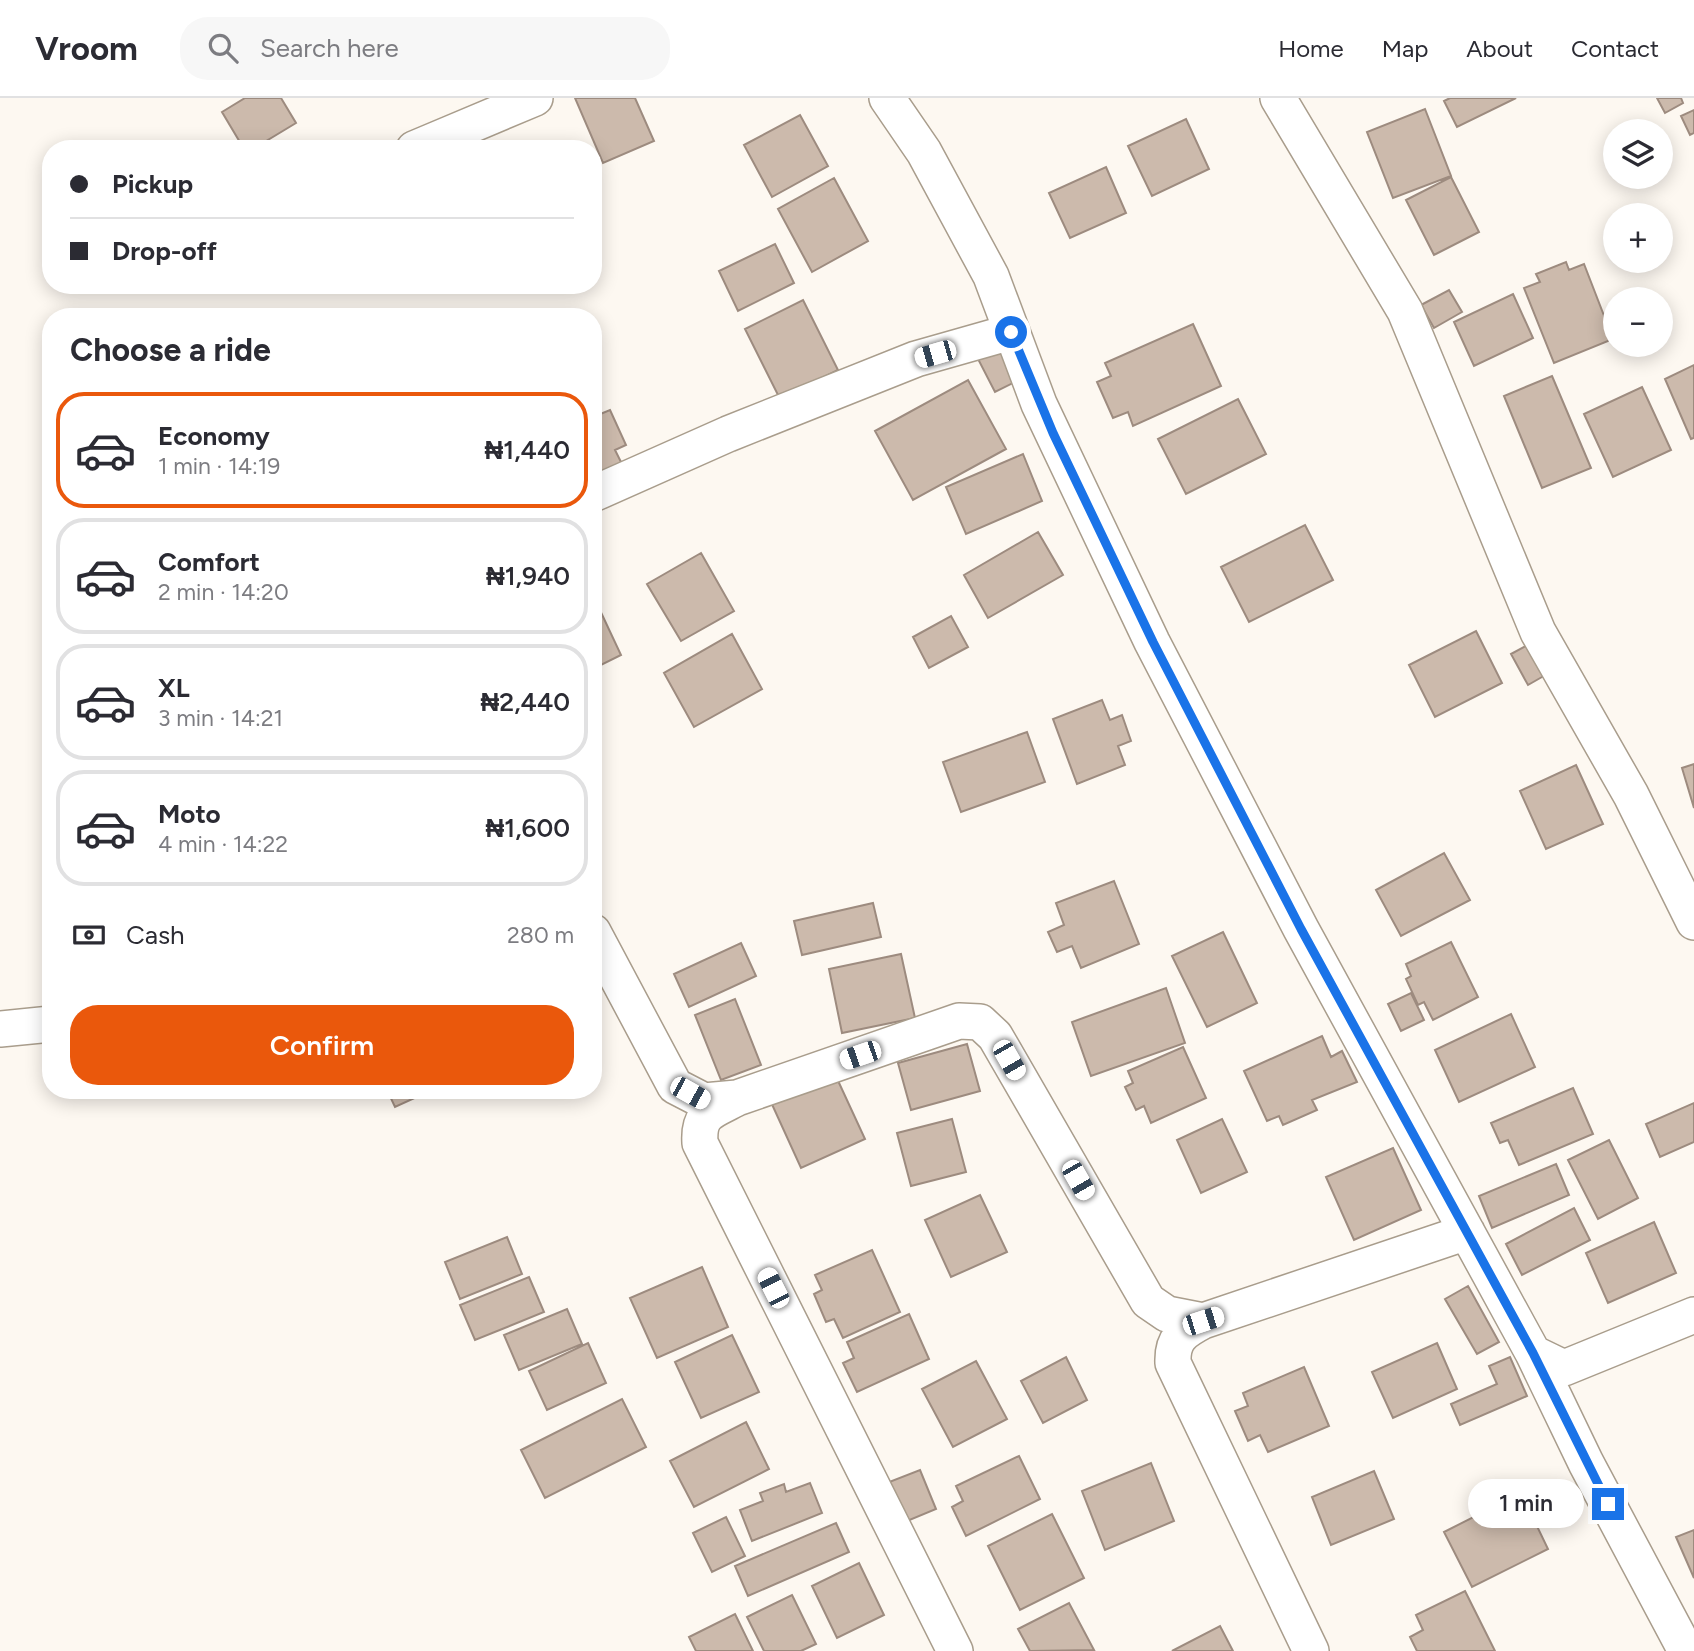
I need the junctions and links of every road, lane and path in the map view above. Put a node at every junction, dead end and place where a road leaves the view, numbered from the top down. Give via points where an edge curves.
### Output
1 (536, 98) edge
2 (887, 98) edge
3 (1278, 98) edge
4 (436, 140) edge
5 (1011, 332) junction
6 (602, 490) edge
7 (1691, 908) edge
8 (602, 949) edge
9 (42, 1025) edge
10 (0, 1029) edge
11 (737, 1098) junction
12 (1467, 1232) junction
13 (1694, 1315) edge
14 (1203, 1321) junction
15 (1533, 1353) junction
16 (955, 1651) edge
17 (1311, 1651) edge
18 (1686, 1651) edge

1 - 4 street
2 - 5 street via 924,152 991,276
3 - 7 street via 1405,311 1538,632
5 - 6 street via 916,359
5 - 12 street via 1053,433 1153,642 1301,929
8 - 11 street via 675,1086 704,1101
9 - 10 street
11 - 14 street via 959,1021 979,1021 995,1036 1148,1301 1167,1314
11 - 16 street via 705,1116 699,1125 700,1143
12 - 14 street
12 - 15 street
13 - 15 street via 1564,1368
14 - 17 street via 1181,1334 1173,1348 1173,1363
15 - 18 street

